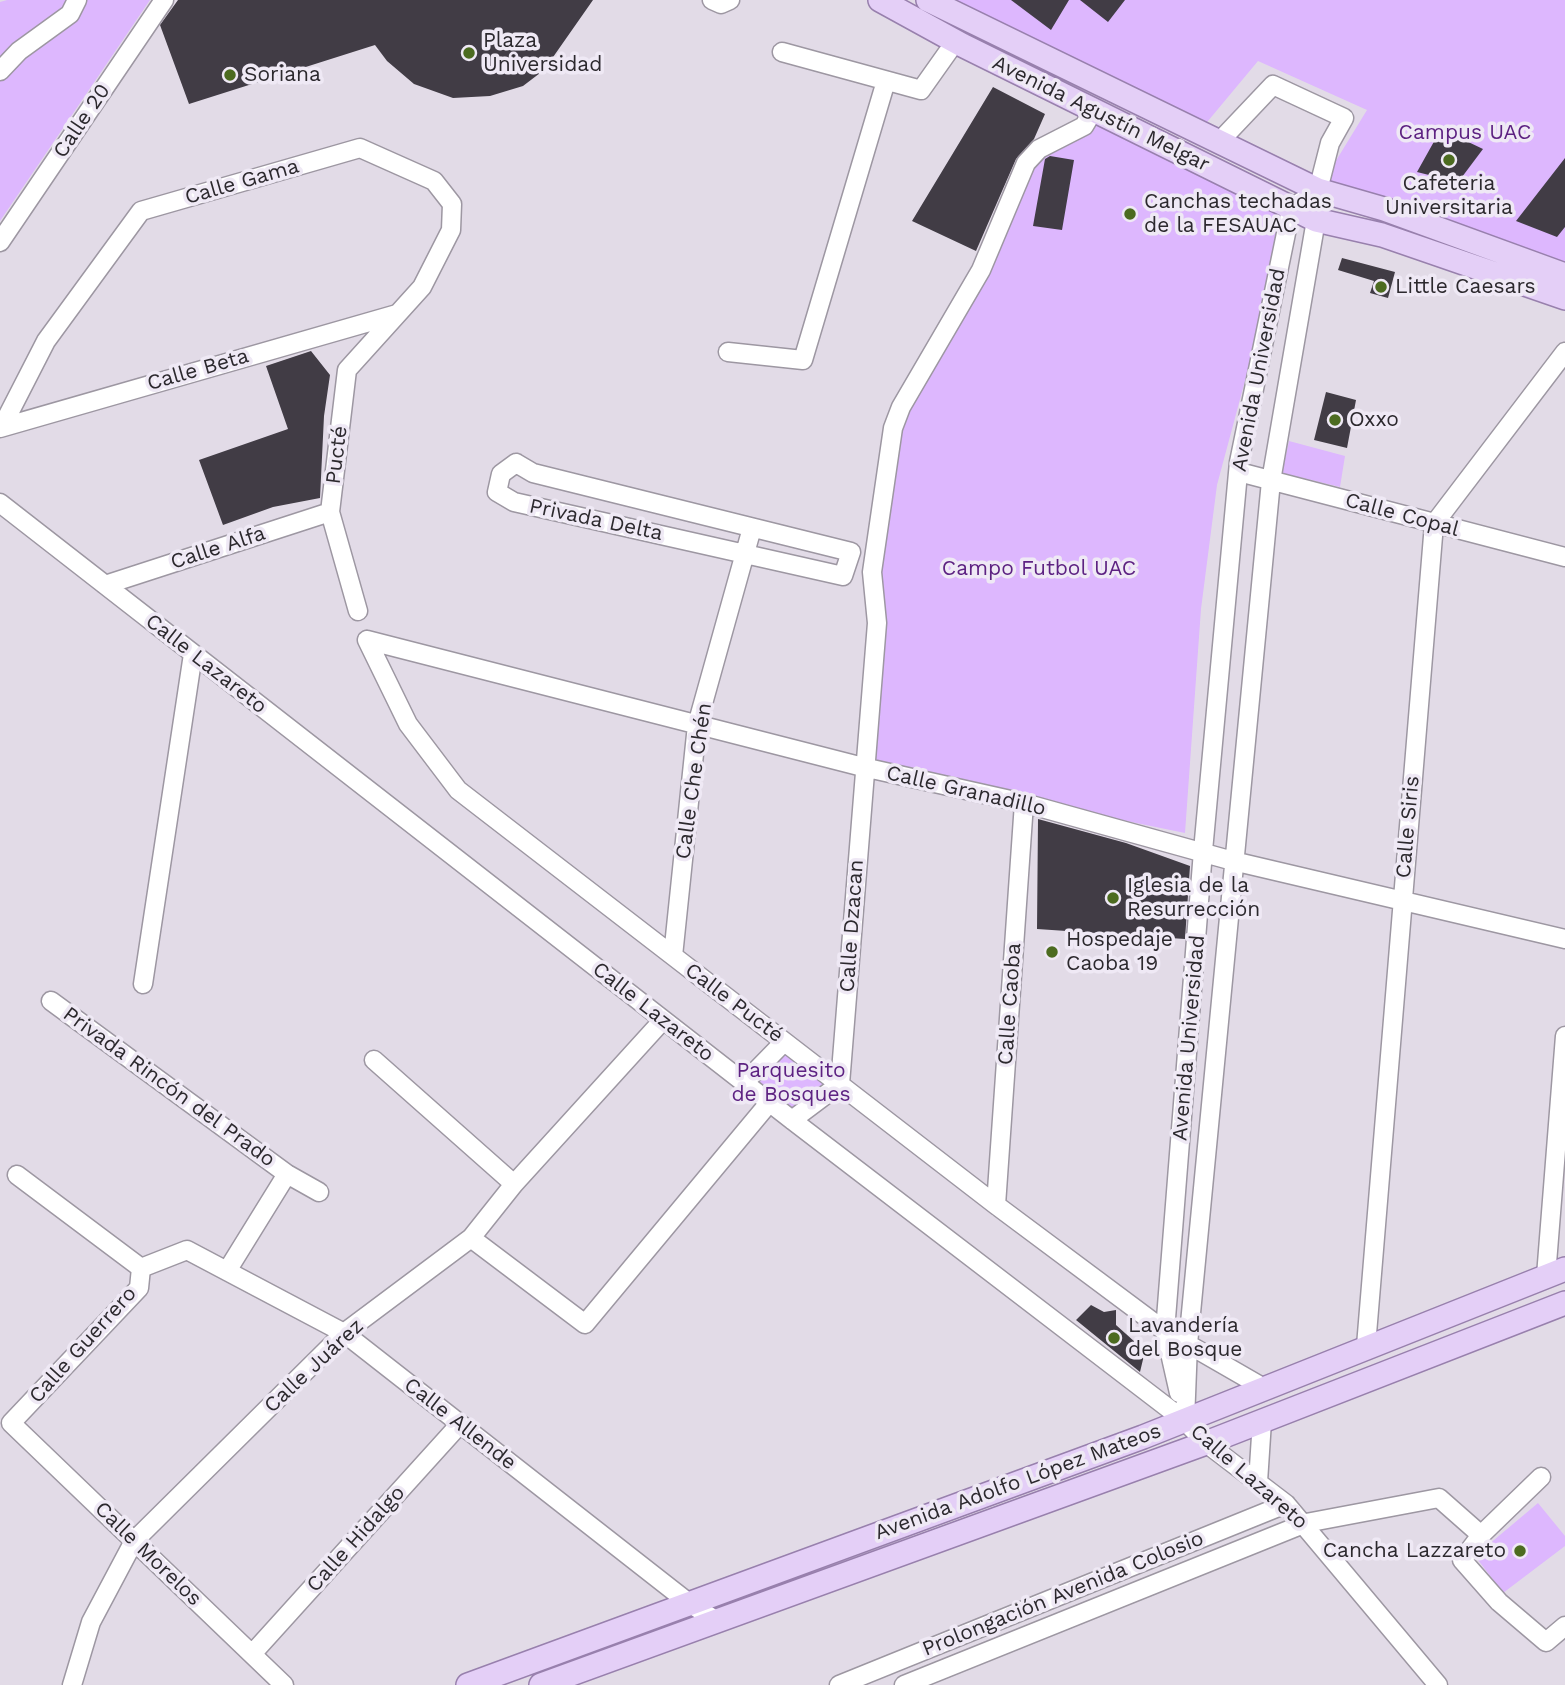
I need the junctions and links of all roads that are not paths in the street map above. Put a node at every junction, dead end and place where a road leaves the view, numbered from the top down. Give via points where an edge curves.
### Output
1 (77, 0) edge
2 (164, 0) edge
3 (712, 0) edge
4 (730, 0) edge
5 (880, 0) edge
6 (928, 0) edge
7 (955, 42) junction
8 (782, 52) dead end
9 (0, 71) edge
10 (886, 80) junction
11 (1093, 110) junction
12 (1217, 143) junction
13 (1318, 190) junction
14 (1292, 209) junction
15 (1316, 220) junction
16 (0, 242) edge
17 (1565, 275) edge
18 (1565, 298) edge
19 (397, 314) junction
20 (728, 352) dead end
21 (1565, 352) edge
22 (2, 427) edge
23 (1239, 472) junction
24 (1271, 481) junction
25 (603, 490) junction
26 (640, 499) junction
27 (0, 503) edge
28 (330, 512) junction
29 (605, 522) junction
30 (1434, 524) junction
31 (752, 528) junction
32 (635, 529) junction
33 (746, 553) junction
34 (1565, 557) edge
35 (105, 585) junction
36 (358, 611) dead end
37 (367, 640) joint
38 (193, 654) junction
39 (697, 725) junction
40 (863, 767) junction
41 (1024, 803) junction
42 (1203, 851) junction
43 (1233, 861) junction
44 (1402, 901) junction
45 (1565, 939) edge
46 (673, 956) junction
47 (143, 984) dead end
48 (51, 1001) dead end
49 (663, 1020) junction
50 (1565, 1036) edge
51 (785, 1042) junction
52 (374, 1060) dead end
53 (744, 1083) junction
54 (840, 1084) junction
55 (769, 1102) junction
56 (792, 1120) junction
57 (286, 1174) junction
58 (17, 1175) dead end
59 (514, 1184) junction
60 (319, 1192) dead end
61 (996, 1205) junction
62 (471, 1238) junction
63 (187, 1250) joint
64 (141, 1268) junction
65 (228, 1271) junction
66 (1555, 1273) edge
67 (1565, 1303) edge
68 (1165, 1331) junction
69 (344, 1333) junction
70 (1188, 1344) junction
71 (1366, 1346) junction
72 (1264, 1388) junction
73 (1185, 1421) junction
74 (1262, 1421) junction
75 (12, 1423) joint
76 (460, 1424) junction
77 (1206, 1443) junction
78 (1541, 1477) dead end
79 (1258, 1482) junction
80 (1286, 1504) junction
81 (1306, 1523) junction
82 (1481, 1535) junction
83 (134, 1541) junction
84 (689, 1603) junction
85 (717, 1621) junction
86 (1565, 1626) edge
87 (252, 1654) junction
88 (72, 1685) edge
89 (284, 1685) edge
90 (468, 1685) edge
91 (541, 1685) edge
92 (839, 1685) edge
93 (904, 1685) edge
94 (1438, 1685) edge

1 - 9 street via 70,14 19,51
2 - 16 street, Calle 20
3 - 4 street via 721,4
5 - 7 main road, Avenida Agustín Melgar
6 - 12 main road, Avenida Agustín Melgar
7 - 10 street via 922,90
7 - 11 main road, Avenida Agustín Melgar
8 - 10 street
10 - 20 street via 803,360
11 - 14 main road, Avenida Agustín Melgar
11 - 40 street, Calle Dzacan via 1084,126 1031,155 981,270 893,428 872,572 877,622
12 - 13 main road, Avenida Agustín Melgar
12 - 13 street, Avenida Universidad via 1273,85 1344,118 1330,143
13 - 14 street
13 - 15 street, Avenida Universidad
13 - 17 main road, Avenida Agustín Melgar via 1384,209
14 - 15 main road, Avenida Agustín Melgar
14 - 23 street, Avenida Universidad
15 - 18 main road, Avenida Agustín Melgar via 1382,235
15 - 24 street, Avenida Universidad
19 - 22 street, Calle Beta
19 - 22 street, Calle Gama via 422,287 451,230 452,204 434,181 360,148 141,211 46,341
19 - 28 street, Pucté via 347,370
21 - 30 street
23 - 24 street, Calle Copal
23 - 42 street, Avenida Universidad
24 - 30 street, Calle Copal
24 - 43 street, Avenida Universidad
25 - 26 street, Privada Delta
25 - 29 street
25 - 29 street, Privada Delta via 533,473 516,463 501,474 497,492 514,502
26 - 31 street, Privada Delta
26 - 32 street
27 - 35 street, Calle Lazareto
28 - 35 street, Calle Alfa
28 - 36 street, Pucté
29 - 32 street, Privada Delta
30 - 34 street, Calle Copal
30 - 44 street, Calle Siris
31 - 33 street, Calle Che Chén
31 - 33 street, Privada Delta via 850,552 843,576
32 - 33 street, Privada Delta
33 - 39 street, Calle Che Chén
35 - 38 street, Calle Lazareto
37 - 39 street, Calle Granadillo
37 - 46 street, Calle Pucté via 408,724 458,790
38 - 47 street
38 - 49 street, Calle Lazareto
39 - 40 street, Calle Granadillo
39 - 46 street, Calle Che Chén
40 - 41 street, Calle Granadillo
40 - 54 street, Calle Dzacan
41 - 42 street, Calle Granadillo
41 - 61 street, Calle Caoba
42 - 43 street, Calle Granadillo
42 - 68 street, Avenida Universidad
43 - 44 street, Calle Granadillo
43 - 70 street, Avenida Universidad
44 - 45 street, Calle Granadillo
44 - 71 street, Calle Siris
46 - 51 street, Calle Pucté
48 - 57 street, Privada Rincón del Prado
49 - 53 street, Calle Lazareto
49 - 59 street, Calle Juárez
50 - 66 street
51 - 53 street
51 - 54 street, Calle Pucté
52 - 59 street
53 - 55 street, Calle Lazareto
54 - 56 street
54 - 61 street, Calle Pucté
55 - 56 street, Calle Lazareto
55 - 62 street via 585,1324
56 - 73 street, Calle Lazareto
57 - 60 street, Privada Rincón del Prado
57 - 65 street, Privada Rincón del Prado
58 - 64 street
59 - 62 street, Calle Juárez
61 - 68 street, Calle Pucté
62 - 69 street, Calle Juárez
63 - 64 street, Calle Guerrero
63 - 65 street, Calle Allende
64 - 75 street, Calle Guerrero via 138,1288
65 - 69 street, Calle Allende
66 - 71 main road, Avenida Adolfo López Mateos
67 - 74 main road, Avenida Adolfo López Mateos
68 - 70 street, Calle Pucté
68 - 73 street, Avenida Universidad
69 - 76 street, Calle Allende
69 - 83 street, Calle Juárez
70 - 72 street, Calle Pucté
70 - 73 street, Avenida Universidad
71 - 72 main road, Avenida Adolfo López Mateos
72 - 73 main road, Avenida Adolfo López Mateos
73 - 77 street, Calle Lazareto
73 - 84 main road, Avenida Adolfo López Mateos
74 - 77 main road, Avenida Adolfo López Mateos
74 - 79 street
75 - 83 street, Calle Morelos
76 - 84 street, Calle Allende
76 - 87 street, Calle Hidalgo
77 - 79 street, Calle Lazareto
77 - 85 main road, Avenida Adolfo López Mateos
78 - 82 street
79 - 80 street, Calle Lazareto
80 - 81 street, Calle Lazareto
80 - 92 street, Prolongación Avenida Colosio
81 - 82 street via 1440,1498
81 - 93 street
81 - 94 street, Calle Lazareto
82 - 86 street via 1462,1560 1499,1602 1546,1642
83 - 87 street, Calle Morelos
83 - 88 street, Calle Juárez via 91,1622
84 - 85 street, Calle Allende
84 - 90 main road, Avenida Adolfo López Mateos
85 - 91 main road, Avenida Adolfo López Mateos
87 - 89 street, Calle Morelos

